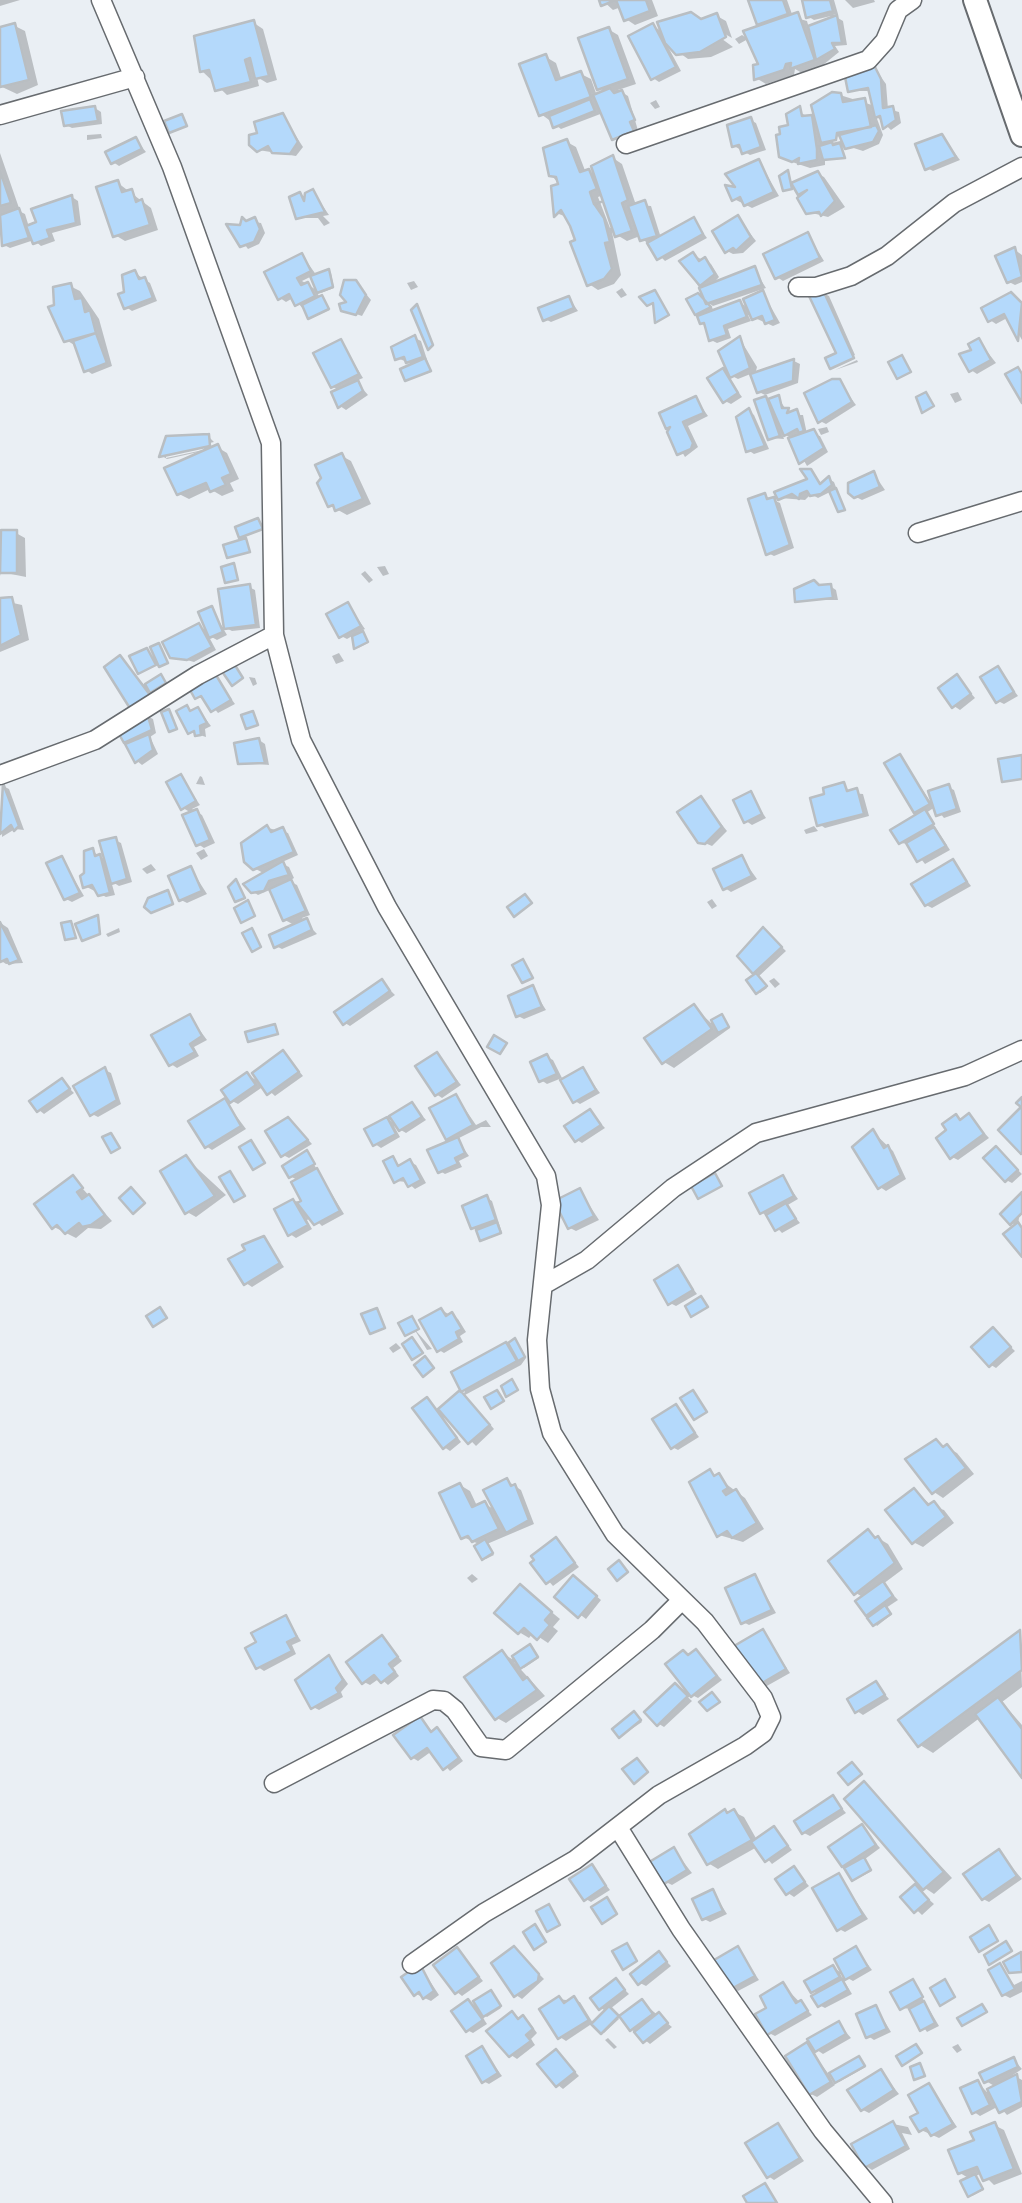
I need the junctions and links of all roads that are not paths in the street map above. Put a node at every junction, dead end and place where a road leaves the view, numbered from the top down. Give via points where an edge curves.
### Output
1 (100, 0) edge
2 (912, 0) edge
3 (976, 0) edge
4 (136, 77) junction
5 (0, 115) edge
6 (1022, 135) edge
7 (626, 144) dead end
8 (1022, 167) edge
9 (798, 287) dead end
10 (1022, 500) edge
11 (918, 533) dead end
12 (274, 635) junction
13 (0, 775) edge
14 (1022, 1050) edge
15 (545, 1284) junction
16 (682, 1600) junction
17 (274, 1783) dead end
18 (619, 1829) junction
19 (412, 1964) dead end
20 (884, 2203) edge

1 - 4 street
2 - 7 street via 898,10 885,42 868,60
3 - 6 street
4 - 5 street
4 - 12 street via 271,443
8 - 9 street via 954,203 851,276
10 - 11 street
12 - 13 street via 95,740
12 - 15 street via 301,740 387,907 546,1176
14 - 15 street via 965,1076 756,1133
15 - 16 street via 540,1389 552,1433 615,1534
16 - 17 street via 506,1750 481,1747 455,1710 432,1700
16 - 18 street via 762,1698 769,1725 630,1815
18 - 19 street
18 - 20 street via 823,2131

